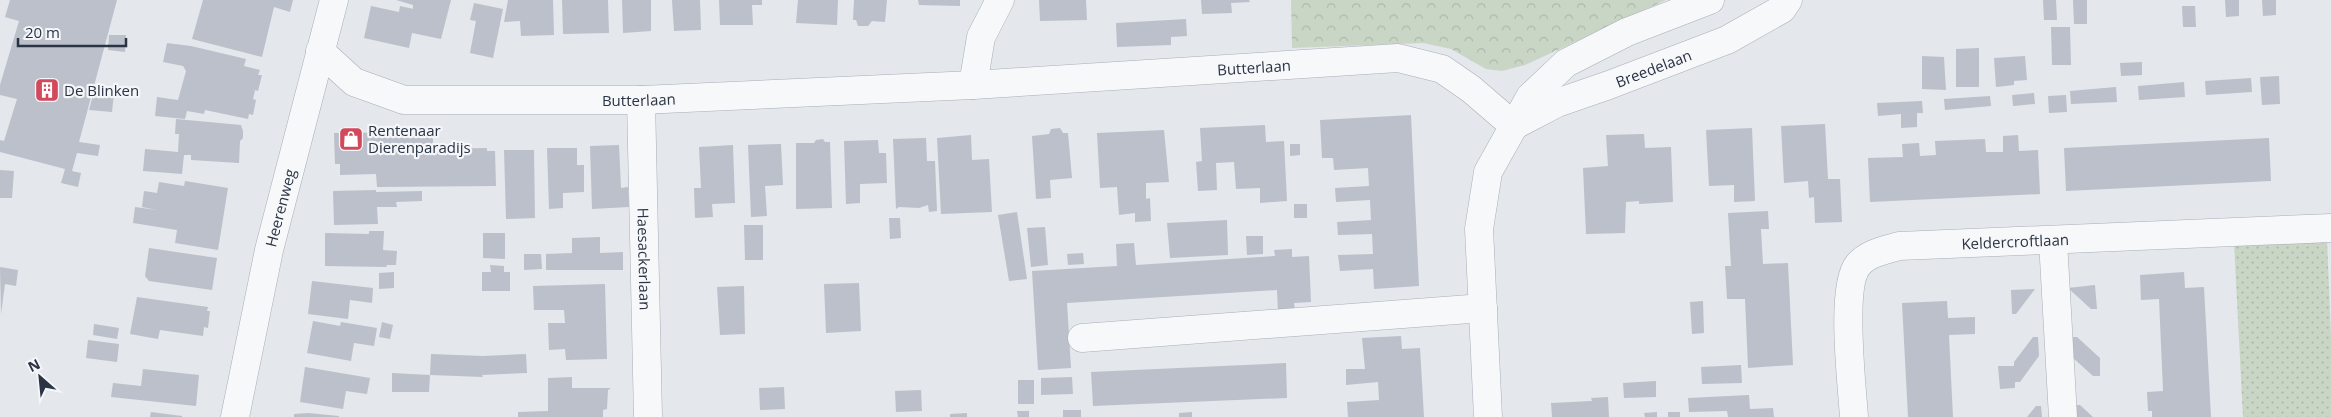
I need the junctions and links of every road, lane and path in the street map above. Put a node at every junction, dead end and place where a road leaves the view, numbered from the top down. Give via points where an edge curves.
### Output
1 (334, 0) edge
2 (1000, 0) edge
3 (1710, 0) edge
4 (1788, 0) edge
5 (320, 51) junction
6 (973, 85) junction
7 (641, 100) junction
8 (1514, 126) junction
9 (2331, 228) edge
10 (2053, 241) junction
11 (1483, 308) junction
12 (1082, 338) dead end
13 (235, 417) edge
14 (648, 417) edge
15 (1488, 417) edge
16 (1854, 417) edge
17 (2063, 417) edge

1 - 5 street, Heerenweg
2 - 6 street via 981,37
3 - 8 street via 1627,32 1566,63 1530,97
4 - 8 street, Breedelaan via 1782,9 1728,40 1557,103
5 - 7 street, Butterlaan via 354,82 404,100
5 - 13 street, Heerenweg via 269,250
6 - 7 street, Butterlaan
6 - 8 street, Butterlaan via 1398,58 1442,69
7 - 14 street, Haesackerlaan
8 - 11 street via 1488,172 1479,229
9 - 10 street, Keldercroftlaan
10 - 16 street, Keldercroftlaan via 1899,246 1875,252 1858,265 1850,286 1849,306
10 - 17 street
11 - 12 street
11 - 15 street

